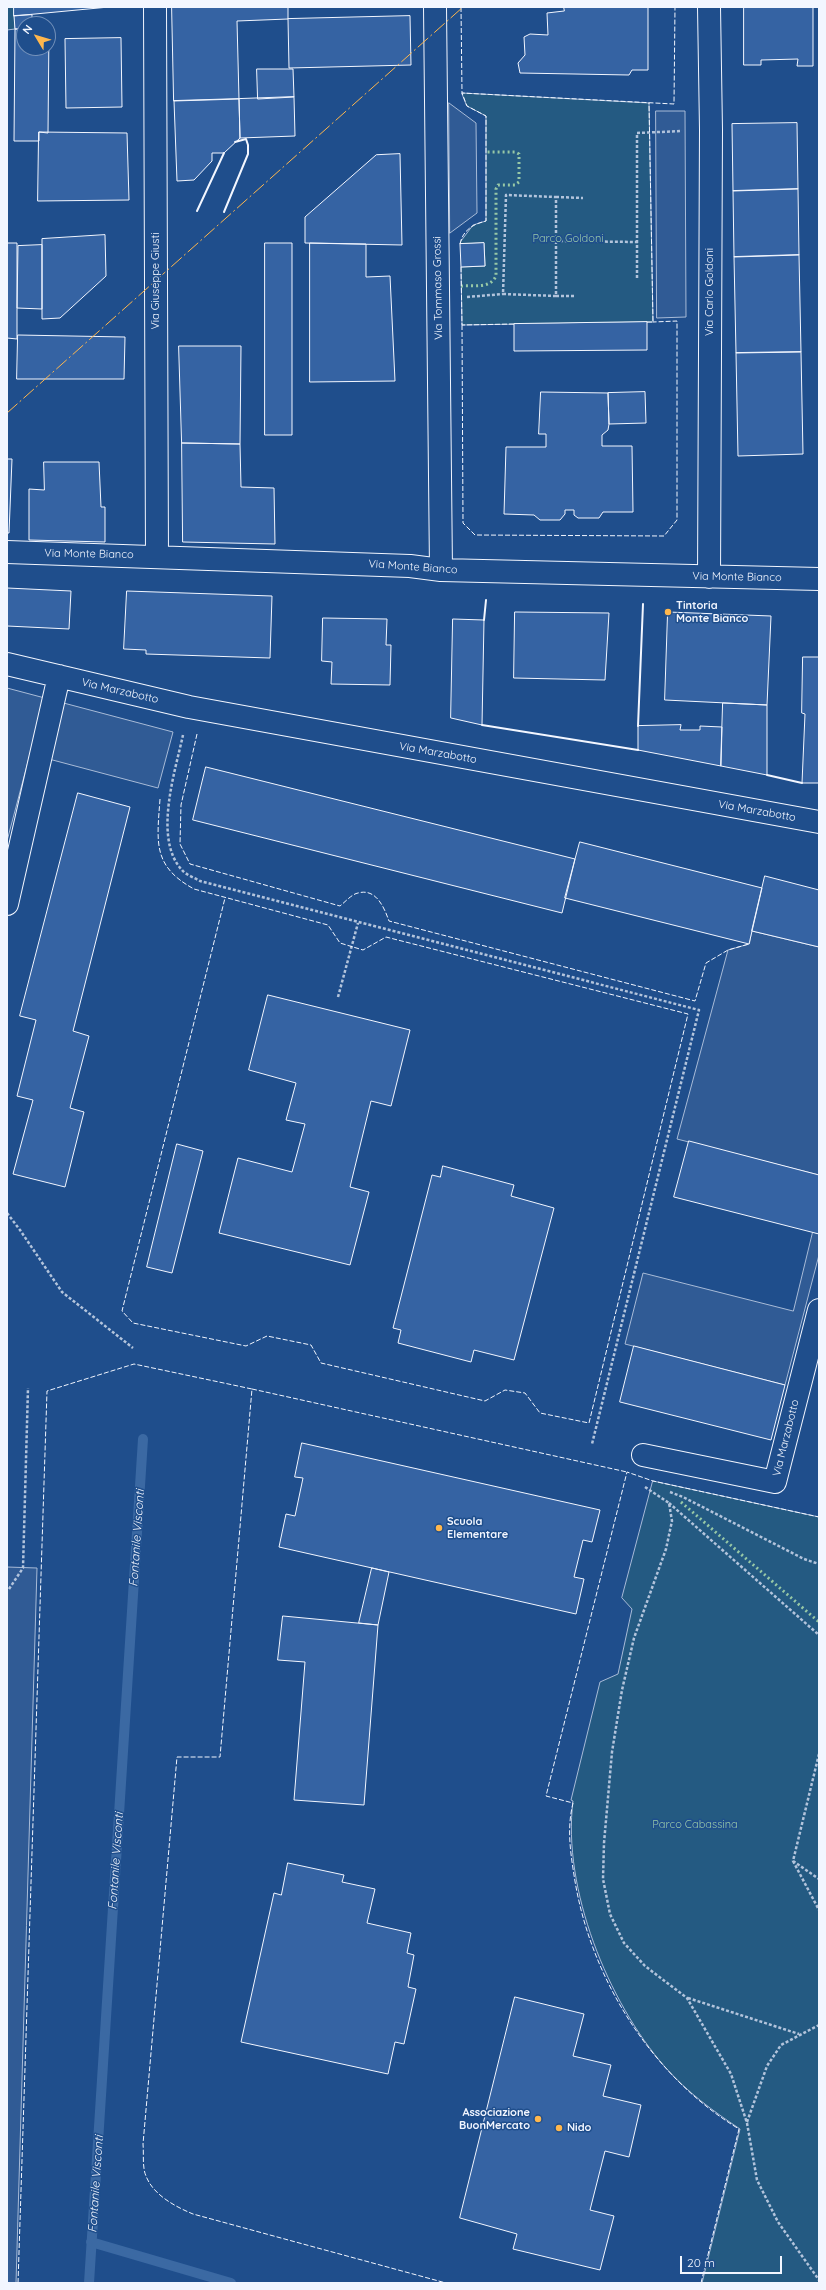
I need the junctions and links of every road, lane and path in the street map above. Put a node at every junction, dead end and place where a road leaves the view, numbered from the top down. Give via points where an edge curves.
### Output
1 (155, 7) edge
2 (435, 7) edge
3 (709, 7) edge
4 (711, 130) junction
5 (556, 197) junction
6 (583, 198) dead end
7 (556, 241) junction
8 (638, 242) junction
9 (637, 278) dead end
10 (502, 294) junction
11 (556, 296) junction
12 (576, 296) dead end
13 (438, 299) junction
14 (7, 552) edge
15 (157, 556) junction
16 (441, 570) junction
17 (709, 577) junction
18 (819, 579) edge
19 (7, 664) edge
20 (59, 676) junction
21 (189, 707) junction
22 (819, 822) edge
23 (7, 904) edge
24 (358, 923) junction
25 (338, 997) dead end
26 (7, 1213) edge
27 (819, 1310) edge
28 (133, 1348) dead end
29 (28, 1388) dead end
30 (592, 1444) dead end
31 (643, 1455) dead end
32 (650, 1485) dead end
33 (663, 1490) dead end
34 (669, 1503) junction
35 (819, 1564) edge
36 (9, 1589) dead end
37 (819, 1635) edge
38 (819, 1754) edge
39 (793, 1861) junction
40 (819, 1879) edge
41 (819, 1910) edge
42 (687, 1998) junction
43 (819, 2025) edge
44 (800, 2034) junction
45 (747, 2123) junction
46 (819, 2280) edge

1 - 15 street, Via Giuseppe Giusti
2 - 13 street, Via Tommaso Grossi
3 - 4 street, Via Carlo Goldoni
4 - 8 path via 637,132
4 - 17 street, Via Carlo Goldoni
5 - 6 path
5 - 7 path
5 - 10 path via 506,195
7 - 8 path
7 - 11 path
8 - 9 path
10 - 11 path
10 - 13 path
11 - 12 path
13 - 16 street, Via Tommaso Grossi
14 - 15 street, Via Monte Bianco
15 - 16 street, Via Monte Bianco via 410,566
16 - 17 street, Via Monte Bianco
17 - 18 street, Via Monte Bianco
19 - 20 street, Via Marzabotto
20 - 21 street, Via Marzabotto
20 - 23 street
21 - 22 street, Via Marzabotto
21 - 24 path via 167,818 170,850 182,871 200,881
24 - 25 path
24 - 30 path via 699,1010
26 - 28 path via 62,1292
27 - 31 street, Via Marzabotto via 775,1482
29 - 36 path via 23,1568
32 - 34 path via 643,1484
33 - 35 path via 683,1497 804,1559
34 - 37 path
34 - 42 path via 672,1521 666,1549 634,1638 622,1690 612,1752 603,1879 610,1914 624,1943 645,1966
38 - 39 path
39 - 40 path
39 - 41 path
42 - 44 path
42 - 45 path via 731,2074
43 - 44 path
44 - 45 path via 781,2045 767,2066
45 - 46 path via 757,2180 778,2222

